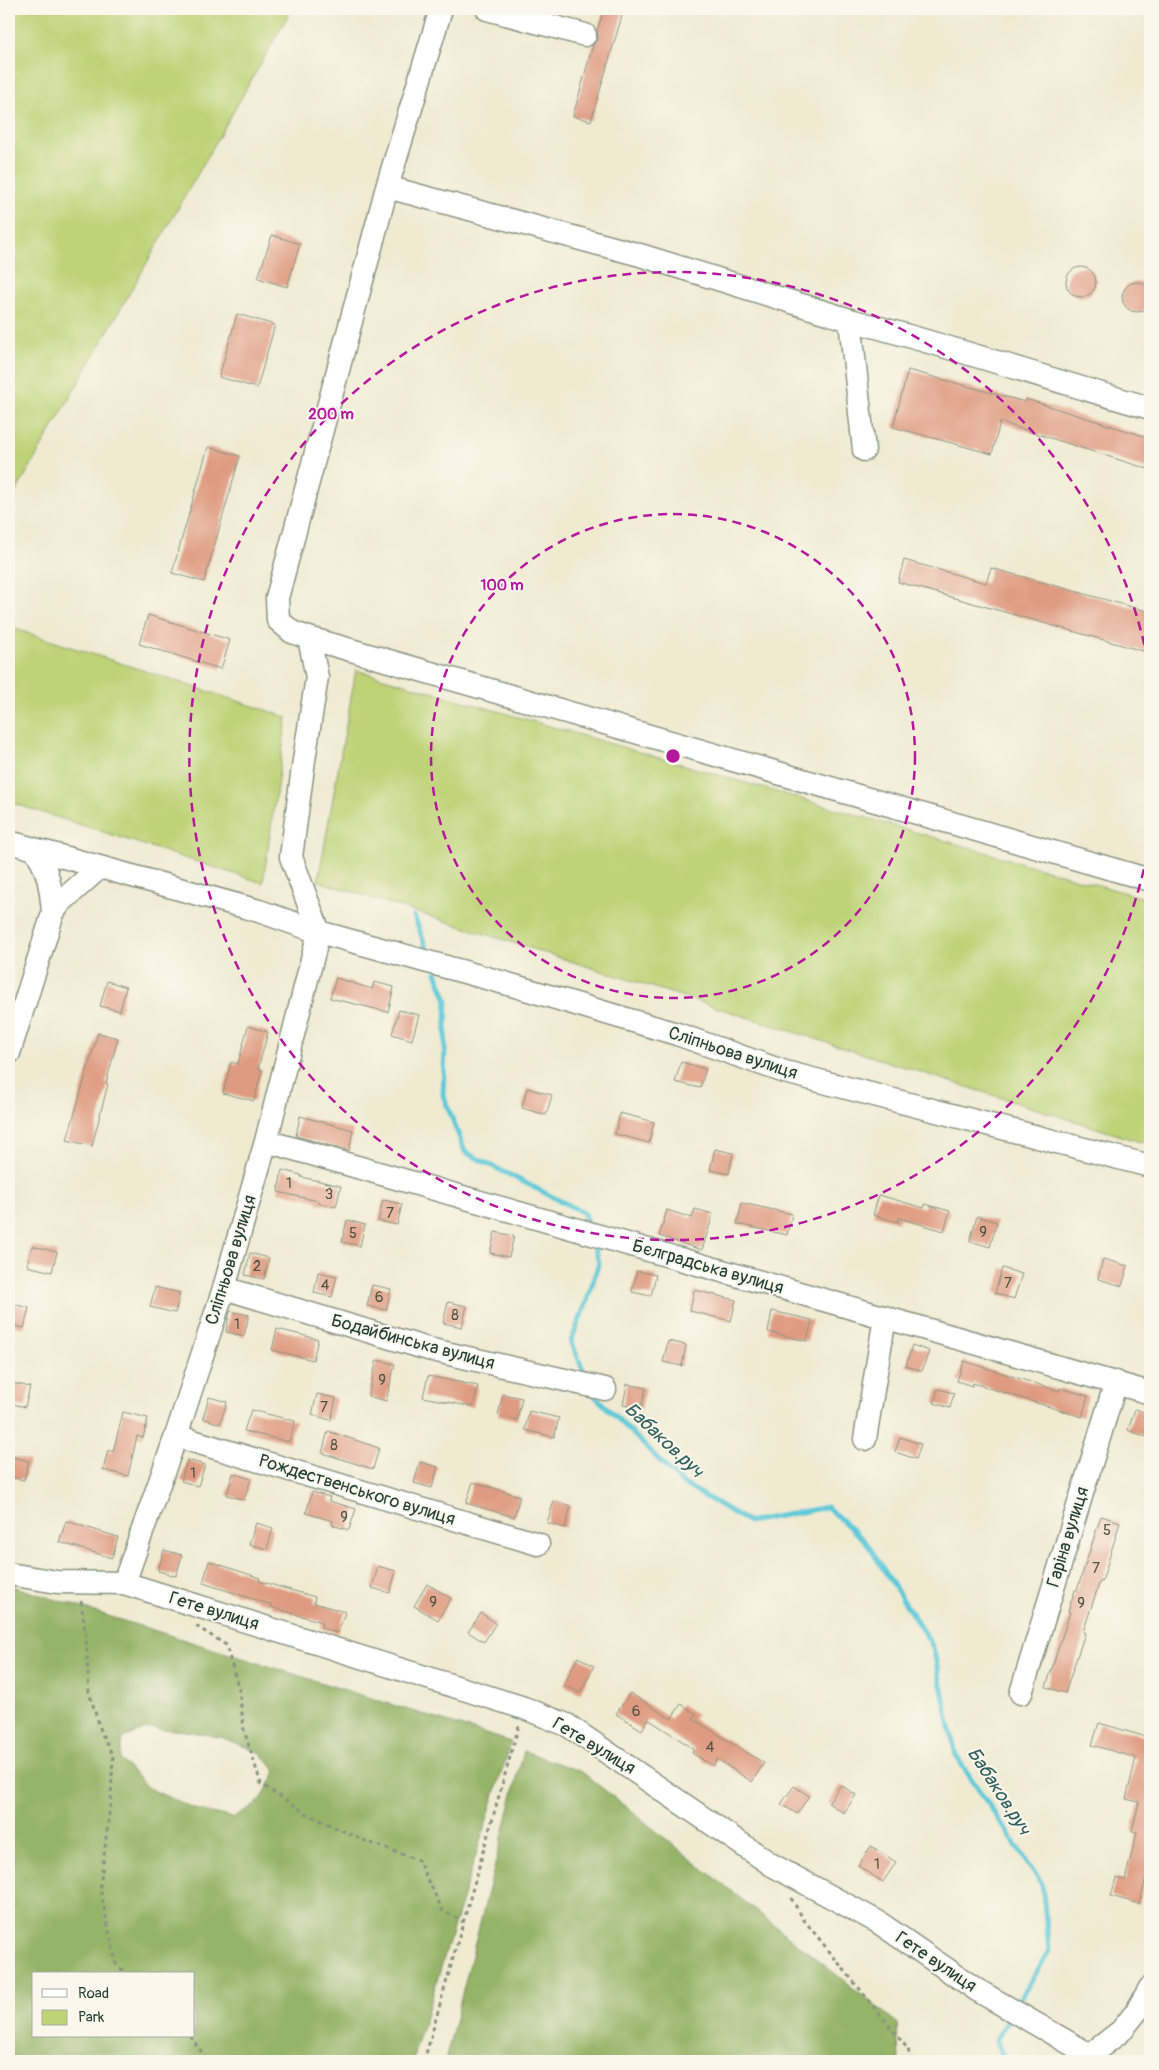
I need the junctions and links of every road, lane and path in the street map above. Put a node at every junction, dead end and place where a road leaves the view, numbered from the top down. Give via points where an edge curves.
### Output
1 (441, 9) edge
2 (487, 9) edge
3 (585, 35) dead end
4 (386, 187) junction
5 (850, 320) junction
6 (1150, 408) edge
7 (864, 450) dead end
8 (309, 638) junction
9 (9, 842) edge
10 (36, 850) junction
11 (99, 868) junction
12 (1150, 880) edge
13 (53, 914) junction
14 (319, 932) junction
15 (9, 1054) edge
16 (266, 1141) junction
17 (1150, 1166) edge
18 (224, 1288) junction
19 (885, 1317) junction
20 (1116, 1382) junction
21 (605, 1389) dead end
22 (1150, 1392) edge
23 (176, 1436) junction
24 (865, 1439) dead end
25 (538, 1544) dead end
26 (9, 1574) edge
27 (57, 1582) junction
28 (124, 1583) junction
29 (192, 1624) dead end
30 (1021, 1692) dead end
31 (524, 1708) junction
32 (790, 1896) dead end
33 (464, 1922) junction
34 (126, 1972) edge
35 (1150, 1988) edge
36 (191, 2038) edge
37 (208, 2061) edge
38 (424, 2061) edge
39 (911, 2061) edge

1 - 4 street
2 - 3 street
4 - 5 street via 640,255
4 - 8 street via 277,598 278,620 292,632
5 - 6 street
5 - 7 street
8 - 12 street
8 - 14 street via 318,678 291,856
9 - 10 street, Сліпньова вулиця
10 - 11 street, Сліпньова вулиця
10 - 13 street via 51,885
11 - 13 street via 60,903
11 - 14 street, Сліпньова вулиця via 259,911
13 - 15 street
14 - 16 street, Сліпньова вулиця
14 - 17 street, Сліпньова вулиця via 677,1034 785,1072
16 - 18 street, Сліпньова вулиця
16 - 19 street, Бєлградська вулиця
18 - 21 street, Бодайбинська вулиця via 428,1349
18 - 23 street, Сліпньова вулиця
19 - 20 street, Бєлградська вулиця
19 - 24 street
20 - 22 street, Бєлградська вулиця
20 - 30 street, Гаріна вулиця
23 - 25 street, Рождественського вулиця
23 - 28 street, Сліпньова вулиця
26 - 27 street, Гете вулиця
27 - 28 street, Гете вулиця
27 - 34 path via 82,1601 89,1692 102,1734 113,1756 112,1798 100,1888 116,1964
28 - 31 street, Гете вулиця
29 - 33 path via 226,1645 239,1690 244,1730 261,1784 308,1814 360,1839 418,1860 443,1911
31 - 33 path
31 - 35 street, Гете вулиця via 567,1725 772,1865 878,1922 977,1990 1090,2056 1121,2031
32 - 39 path via 804,1920 908,2049
33 - 38 path
36 - 37 path

